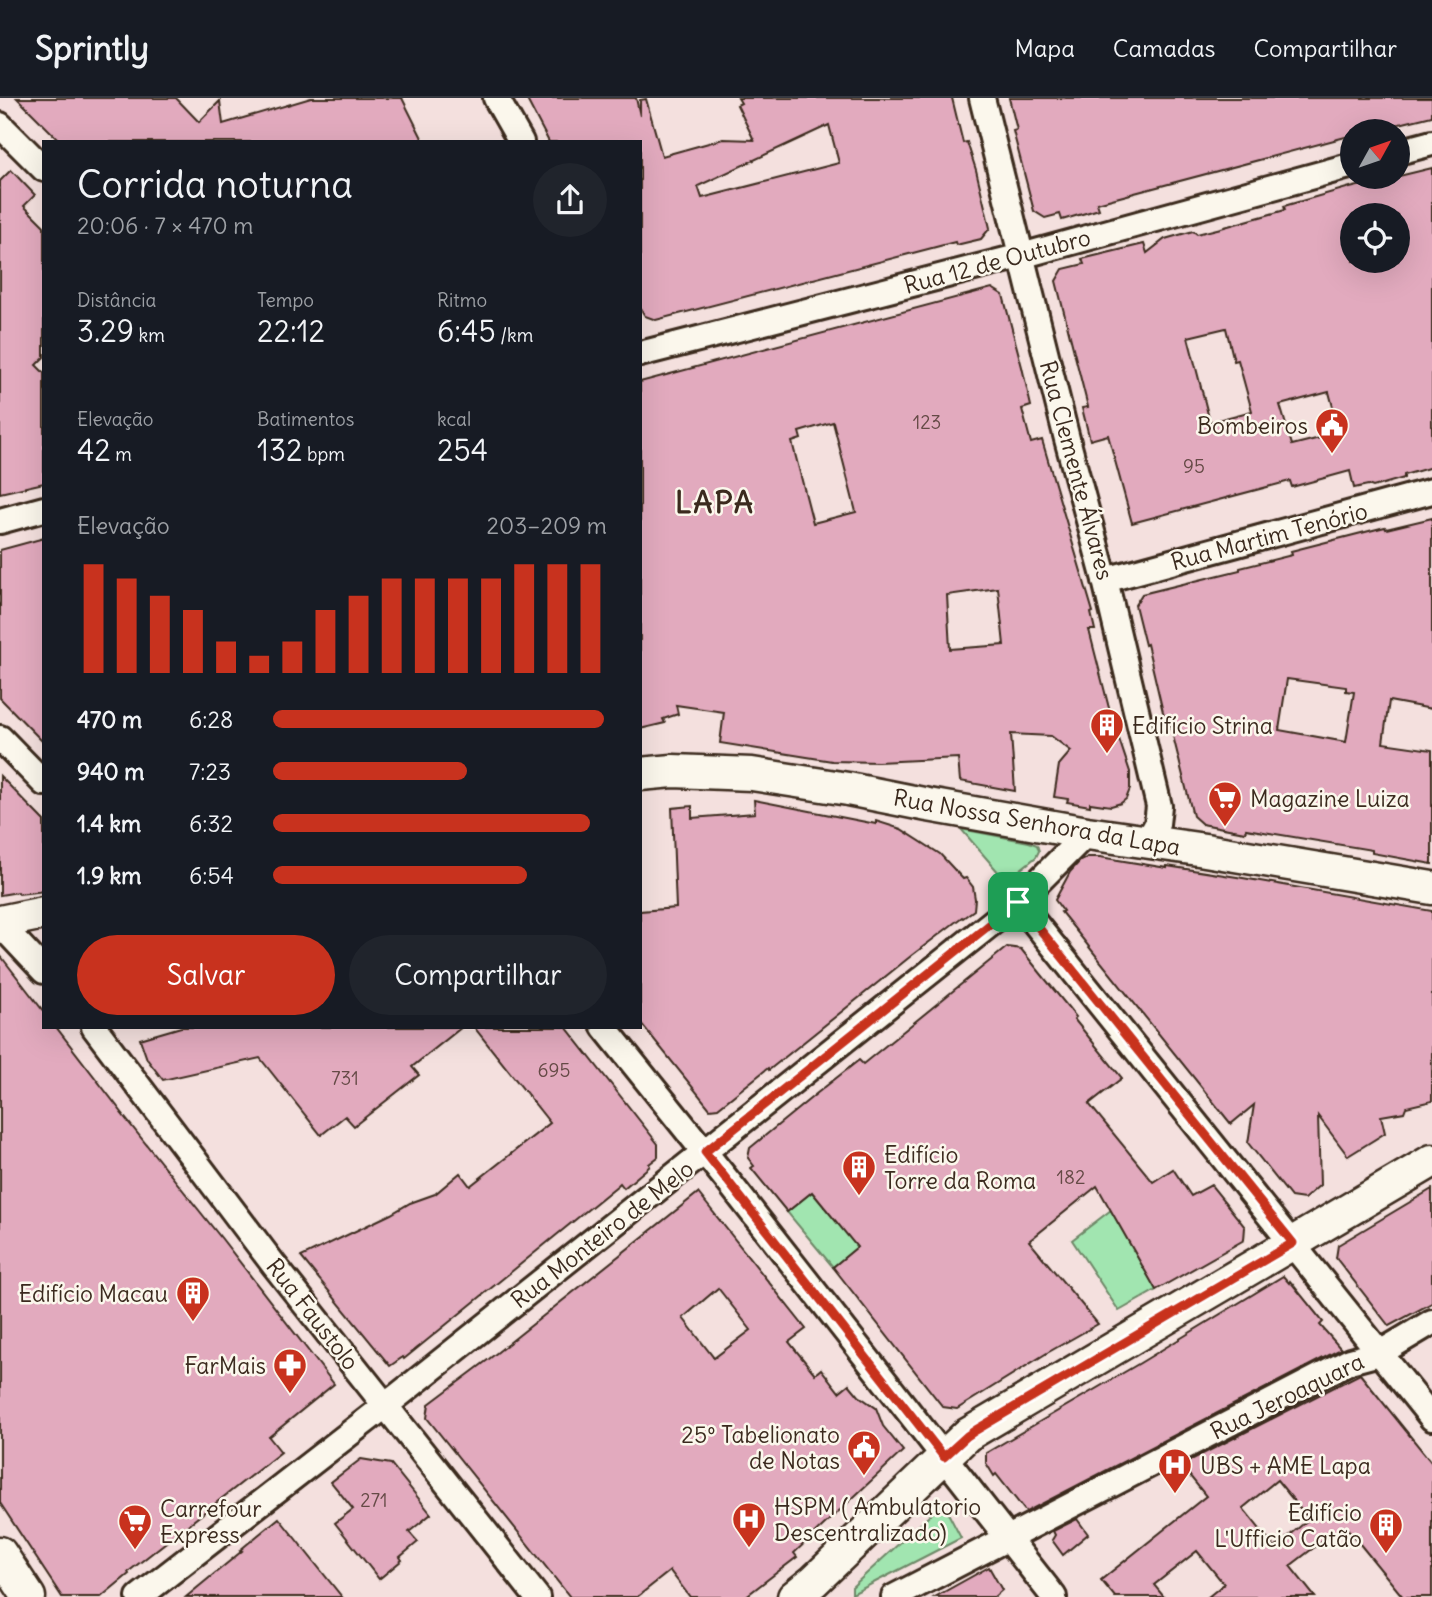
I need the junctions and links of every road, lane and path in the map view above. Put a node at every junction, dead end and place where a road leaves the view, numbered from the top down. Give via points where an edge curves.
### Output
1 (496, 98) edge
2 (982, 98) edge
3 (0, 125) edge
4 (520, 140) edge
5 (1432, 143) edge
6 (1410, 149) edge
7 (42, 167) edge
8 (1340, 169) edge
9 (1021, 256) junction
10 (642, 353) edge
11 (1432, 491) edge
12 (42, 510) edge
13 (0, 520) edge
14 (1105, 580) junction
15 (0, 738) edge
16 (642, 774) edge
17 (42, 781) edge
18 (1087, 833) junction
19 (1147, 842) junction
20 (1432, 888) edge
21 (1018, 902) junction
22 (42, 913) edge
23 (0, 923) edge
24 (42, 969) edge
25 (96, 1029) edge
26 (606, 1029) edge
27 (705, 1152) junction
28 (1432, 1161) edge
29 (1293, 1243) junction
30 (1432, 1322) edge
31 (1380, 1353) junction
32 (385, 1406) junction
33 (1432, 1418) edge
34 (944, 1457) junction
35 (1008, 1538) junction
36 (0, 1553) edge
37 (29, 1597) edge
38 (139, 1597) edge
39 (537, 1597) edge
40 (794, 1597) edge
41 (894, 1597) edge
42 (1054, 1597) edge

1 - 4 street
2 - 9 street, Rua Clemente Álvares
3 - 7 street
5 - 6 street
8 - 9 street, Rua 12 de Outubro
9 - 10 street, Rua 12 de Outubro
9 - 14 street, Rua Clemente Álvares
11 - 14 street, Rua Martim Tenório
12 - 13 street
14 - 19 street, Rua Clemente Álvares via 1158,806 1157,824
15 - 17 street
16 - 18 main road, Rua Nossa Senhora da Lapa via 752,774
18 - 19 main road, Rua Nossa Senhora da Lapa
18 - 21 street, Rua Monteiro de Melo
19 - 20 main road, Rua Nossa Senhora da Lapa
21 - 27 street, Rua Monteiro de Melo
21 - 29 street
22 - 23 main road
23 - 24 street
25 - 32 street, Rua Faustolo
26 - 27 street
27 - 32 street, Rua Monteiro de Melo
27 - 34 street
28 - 29 main road
29 - 31 street
29 - 34 main road via 976,1430
30 - 31 street, Rua Jeroaquara
31 - 33 street
31 - 35 street, Rua Jeroaquara via 1350,1361
32 - 38 street, Rua Monteiro de Melo
32 - 39 street, Rua Faustolo
34 - 35 street
34 - 40 main road
35 - 41 street, Rua Jeroaquara
35 - 42 street
36 - 37 main road

